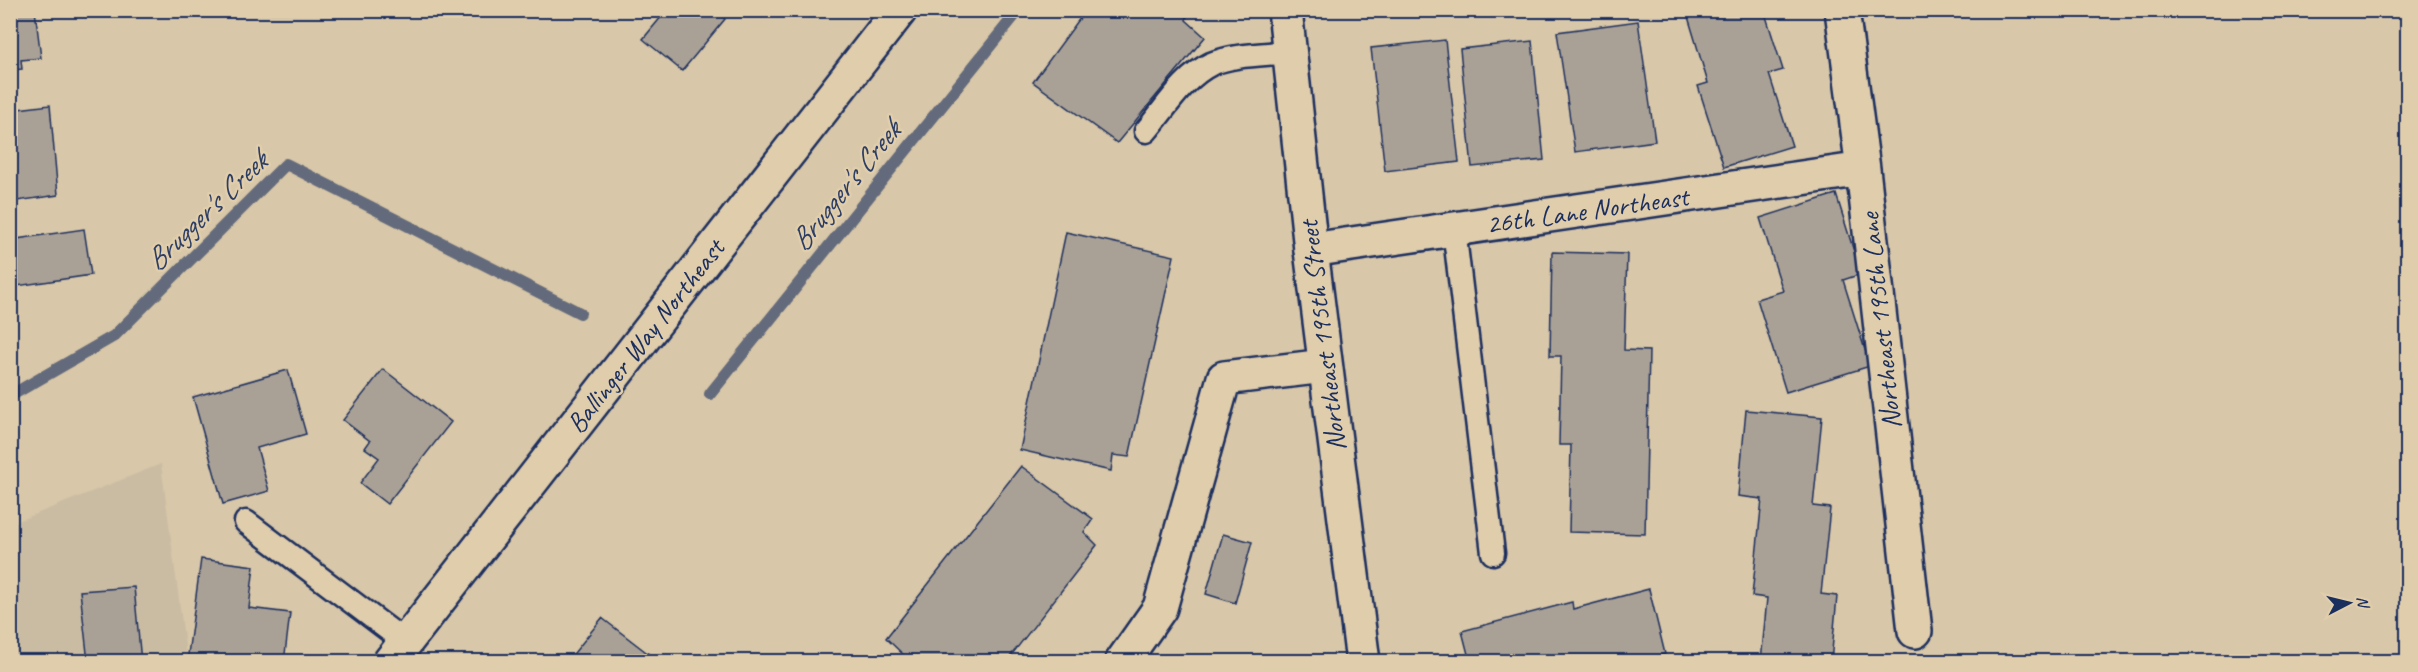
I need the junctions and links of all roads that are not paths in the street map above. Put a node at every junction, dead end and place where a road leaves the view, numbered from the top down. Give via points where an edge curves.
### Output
1 (900, 10) edge
2 (1285, 10) edge
3 (1842, 10) edge
4 (1290, 52) junction
5 (1146, 131) dead end
6 (1863, 168) junction
7 (1454, 230) junction
8 (1311, 250) junction
9 (1325, 366) junction
10 (246, 522) dead end
11 (1492, 553) dead end
12 (1915, 631) dead end
13 (398, 652) edge
14 (1132, 658) edge
15 (1363, 662) edge

1 - 13 street, Ballinger Way Northeast
2 - 4 street, Northeast 195th Street
3 - 6 street, Northeast 195th Lane
4 - 5 lane via 1230,58 1211,64 1194,76
4 - 8 street, Northeast 195th Street
6 - 7 street, 26th Lane Northeast
6 - 12 street, Northeast 195th Lane
7 - 8 street, 26th Lane Northeast
7 - 11 lane
8 - 9 street, Northeast 195th Street
9 - 14 street via 1224,378 1161,608
9 - 15 street, Northeast 195th Street
10 - 13 lane

